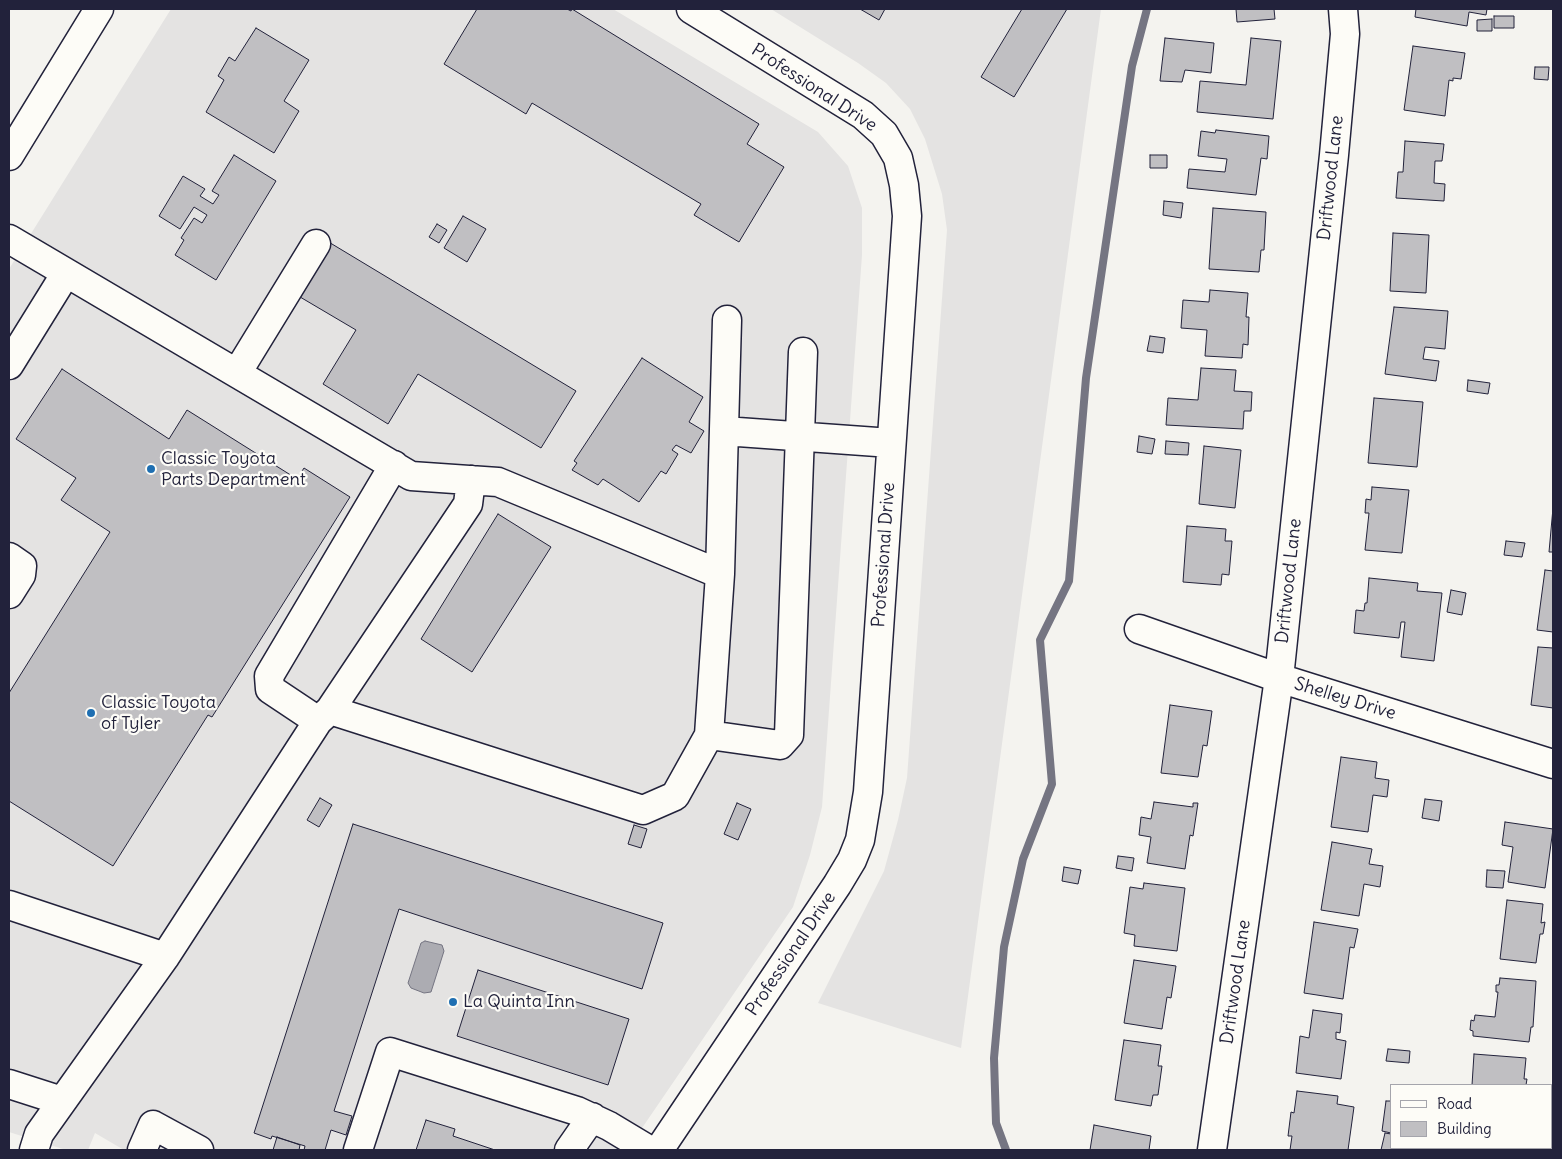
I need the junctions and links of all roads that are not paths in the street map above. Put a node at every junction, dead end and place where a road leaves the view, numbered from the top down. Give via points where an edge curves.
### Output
1 (99, 9) edge
2 (691, 9) edge
3 (1343, 9) edge
4 (9, 156) edge
5 (9, 239) edge
6 (316, 244) dead end
7 (66, 273) junction
8 (727, 320) dead end
9 (803, 352) dead end
10 (9, 365) edge
11 (237, 373) junction
12 (724, 431) junction
13 (800, 435) junction
14 (892, 443) junction
15 (394, 465) junction
16 (471, 480) junction
17 (9, 557) edge
18 (720, 574) junction
19 (9, 594) edge
20 (1139, 629) dead end
21 (1279, 678) junction
22 (324, 715) junction
23 (709, 735) junction
24 (1553, 764) edge
25 (9, 905) edge
26 (165, 957) junction
27 (9, 1084) edge
28 (62, 1101) junction
29 (592, 1117) junction
30 (34, 1150) edge
31 (142, 1150) edge
32 (199, 1150) edge
33 (358, 1150) edge
34 (569, 1150) edge
35 (649, 1150) edge
36 (659, 1150) edge
37 (1212, 1150) edge

1 - 4 street
2 - 14 street, Professional Drive via 863,115 884,134 898,158 907,216
3 - 21 street, Driftwood Lane via 1345,34 1334,155
5 - 7 street
6 - 11 street
7 - 10 street
7 - 11 street
8 - 12 street
9 - 13 street
11 - 15 street
12 - 13 street
12 - 18 street
13 - 14 street
13 - 23 street via 789,735 780,745
14 - 36 street, Professional Drive via 868,792 860,840 832,893
15 - 16 street via 411,476
15 - 22 street via 269,676 270,689
16 - 18 street via 498,482
16 - 22 street via 468,504
17 - 19 street via 22,566 21,575
18 - 23 street
20 - 21 street, Shelley Drive
21 - 24 street, Shelley Drive
21 - 37 street, Driftwood Lane
22 - 23 street via 643,810 675,796
22 - 26 street
25 - 26 street
26 - 28 street
27 - 28 street
28 - 30 street via 39,1134
29 - 33 street via 390,1052
29 - 34 street
29 - 35 street
31 - 32 street via 153,1125

